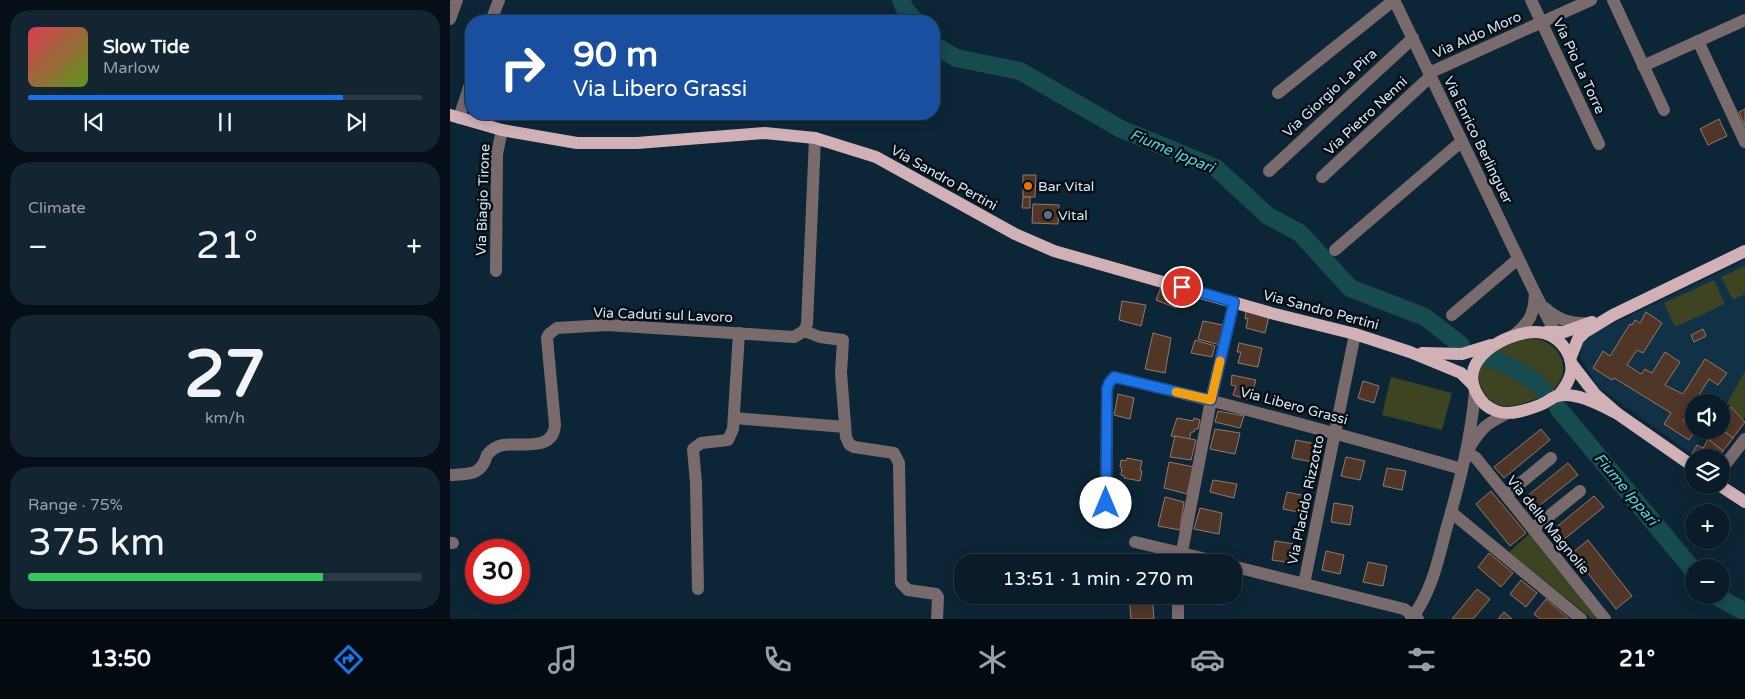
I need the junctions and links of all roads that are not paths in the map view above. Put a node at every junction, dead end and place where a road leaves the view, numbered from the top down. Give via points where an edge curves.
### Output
1 (457, 0) edge
2 (498, 0) edge
3 (1394, 0) edge
4 (1532, 0) edge
5 (1591, 0) edge
6 (1613, 0) edge
7 (493, 15) edge
8 (450, 19) edge
9 (1745, 20) edge
10 (1542, 22) junction
11 (1412, 38) junction
12 (1698, 41) junction
13 (1643, 66) junction
14 (1430, 75) junction
15 (1278, 93) dead end
16 (465, 94) edge
17 (1664, 110) dead end
18 (454, 117) edge
19 (465, 120) edge
20 (502, 130) junction
21 (814, 138) junction
22 (1462, 142) junction
23 (1745, 142) edge
24 (1599, 144) dead end
25 (1268, 171) dead end
26 (1322, 177) dead end
27 (1335, 250) dead end
28 (1745, 251) edge
29 (1518, 258) junction
30 (496, 271) dead end
31 (1535, 292) junction
32 (1234, 302) junction
33 (1541, 304) junction
34 (1452, 315) dead end
35 (1613, 315) junction
36 (1591, 322) junction
37 (804, 331) junction
38 (739, 333) junction
39 (1355, 334) junction
40 (1558, 337) junction
41 (1506, 340) junction
42 (1410, 352) junction
43 (1570, 361) junction
44 (1474, 388) junction
45 (1558, 396) junction
46 (1211, 400) junction
47 (1508, 414) junction
48 (1618, 414) junction
49 (734, 418) junction
50 (845, 427) junction
51 (1335, 432) junction
52 (1745, 439) edge
53 (1466, 452) junction
54 (1552, 458) dead end
55 (1730, 458) edge
56 (1685, 461) edge
57 (1462, 469) junction
58 (450, 475) edge
59 (1580, 491) dead end
60 (1730, 492) edge
61 (1506, 495) junction
62 (1745, 502) edge
63 (1451, 512) junction
64 (1106, 522) dead end
65 (1532, 529) junction
66 (1135, 542) dead end
67 (1170, 554) edge
68 (1182, 554) edge
69 (1242, 568) edge
70 (1304, 584) junction
71 (698, 589) dead end
72 (1178, 604) edge
73 (1414, 618) edge
74 (937, 619) edge
75 (1178, 619) edge
76 (1581, 619) edge
77 (1605, 619) edge

1 - 8 street
2 - 7 street
3 - 11 street, Via Enrico Berlinguer
3 - 15 street
4 - 10 street, Via Pio La Torre
5 - 10 street, Via Aldo Moro
6 - 13 street
9 - 12 street
10 - 14 street, Via Aldo Moro
10 - 24 street, Via Pio La Torre
11 - 14 street, Via Enrico Berlinguer
11 - 25 street, Via Giorgio La Pira
12 - 13 street
12 - 23 street
13 - 17 street
14 - 22 street, Via Enrico Berlinguer
14 - 26 street, Via Pietro Nenni
16 - 18 street
19 - 20 main road, Via Sandro Pertini
20 - 21 main road, Via Sandro Pertini via 577,143 637,143 765,133
20 - 30 street, Via Biagio Tirone via 497,154
21 - 32 main road, Via Sandro Pertini via 876,157 1015,234 1054,250
21 - 37 street via 807,324
22 - 27 street
22 - 29 street, Via Enrico Berlinguer
28 - 35 main road
29 - 31 street, Via Enrico Berlinguer
29 - 34 street
31 - 33 street, Via Enrico Berlinguer
31 - 41 street via 1534,308 1526,326
32 - 39 main road, Via Sandro Pertini
32 - 46 street
33 - 36 street via 1570,323
33 - 40 street, Via Enrico Berlinguer
35 - 36 main road
35 - 43 main road via 1578,339
36 - 40 main road
37 - 38 street, Via Caduti sul Lavoro via 794,337
37 - 50 street via 843,340 841,373
38 - 49 street
38 - 58 street, Via Caduti sul Lavoro via 608,326 557,328 547,338 555,425 551,439 543,443 501,445 486,455 480,469 472,474
39 - 42 main road, Via Sandro Pertini
39 - 51 street, Via Placido Rizzotto
40 - 41 main road via 1528,332
40 - 43 main road
41 - 42 main road via 1462,354
41 - 44 main road via 1488,349 1477,360 1473,369
42 - 44 main road via 1461,373
43 - 45 main road via 1571,375
43 - 48 main road via 1595,394
44 - 47 main road via 1488,407
44 - 53 street
45 - 47 main road via 1541,405
45 - 48 main road via 1587,399
46 - 51 street, Via Libero Grassi
46 - 64 street, Via Libero Grassi via 1114,377 1107,389
46 - 68 street
47 - 53 street via 1487,423
48 - 56 main road
49 - 50 street
49 - 71 street via 728,440 701,443 693,449
50 - 74 street via 849,444 854,447 887,451 898,458 901,583 908,590 936,594
51 - 57 street, Via Libero Grassi
51 - 70 street, Via Placido Rizzotto
52 - 55 street
53 - 57 street
53 - 61 street, Via delle Magnolie via 1476,458
54 - 61 street
57 - 63 street
59 - 65 street
60 - 62 main road
61 - 65 street, Via delle Magnolie
63 - 73 street via 1433,579
63 - 76 street
65 - 77 street, Via delle Magnolie
66 - 67 street
69 - 70 street
70 - 73 street via 1404,608
72 - 75 street

